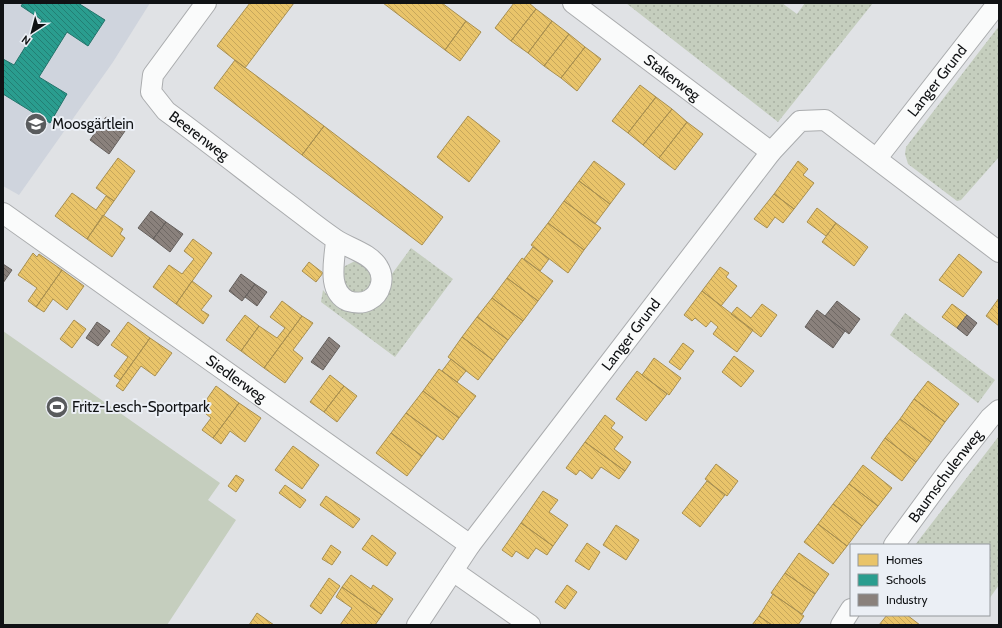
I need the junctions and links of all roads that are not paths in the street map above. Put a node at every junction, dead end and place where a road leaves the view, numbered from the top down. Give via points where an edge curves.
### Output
1 (206, 3) edge
2 (573, 3) edge
3 (998, 3) edge
4 (771, 152) junction
5 (877, 158) junction
6 (3, 212) edge
7 (336, 240) dead end
8 (999, 252) edge
9 (999, 410) edge
10 (895, 544) edge
11 (470, 545) junction
12 (453, 571) junction
13 (850, 611) edge
14 (417, 625) edge
15 (530, 625) edge
16 (841, 625) edge

1 - 7 street, Beerenweg via 153,75 151,92 166,111
2 - 4 street, Stakerweg
3 - 5 street, Langer Grund
4 - 5 street, Langer Grund via 800,121 825,120
4 - 11 street, Langer Grund
5 - 8 street, Langer Grund
6 - 11 street, Siedlerweg
9 - 10 street, Baumschulenweg via 952,466
11 - 12 street, Langer Grund
12 - 14 street, Langer Grund
12 - 15 street
13 - 16 street

